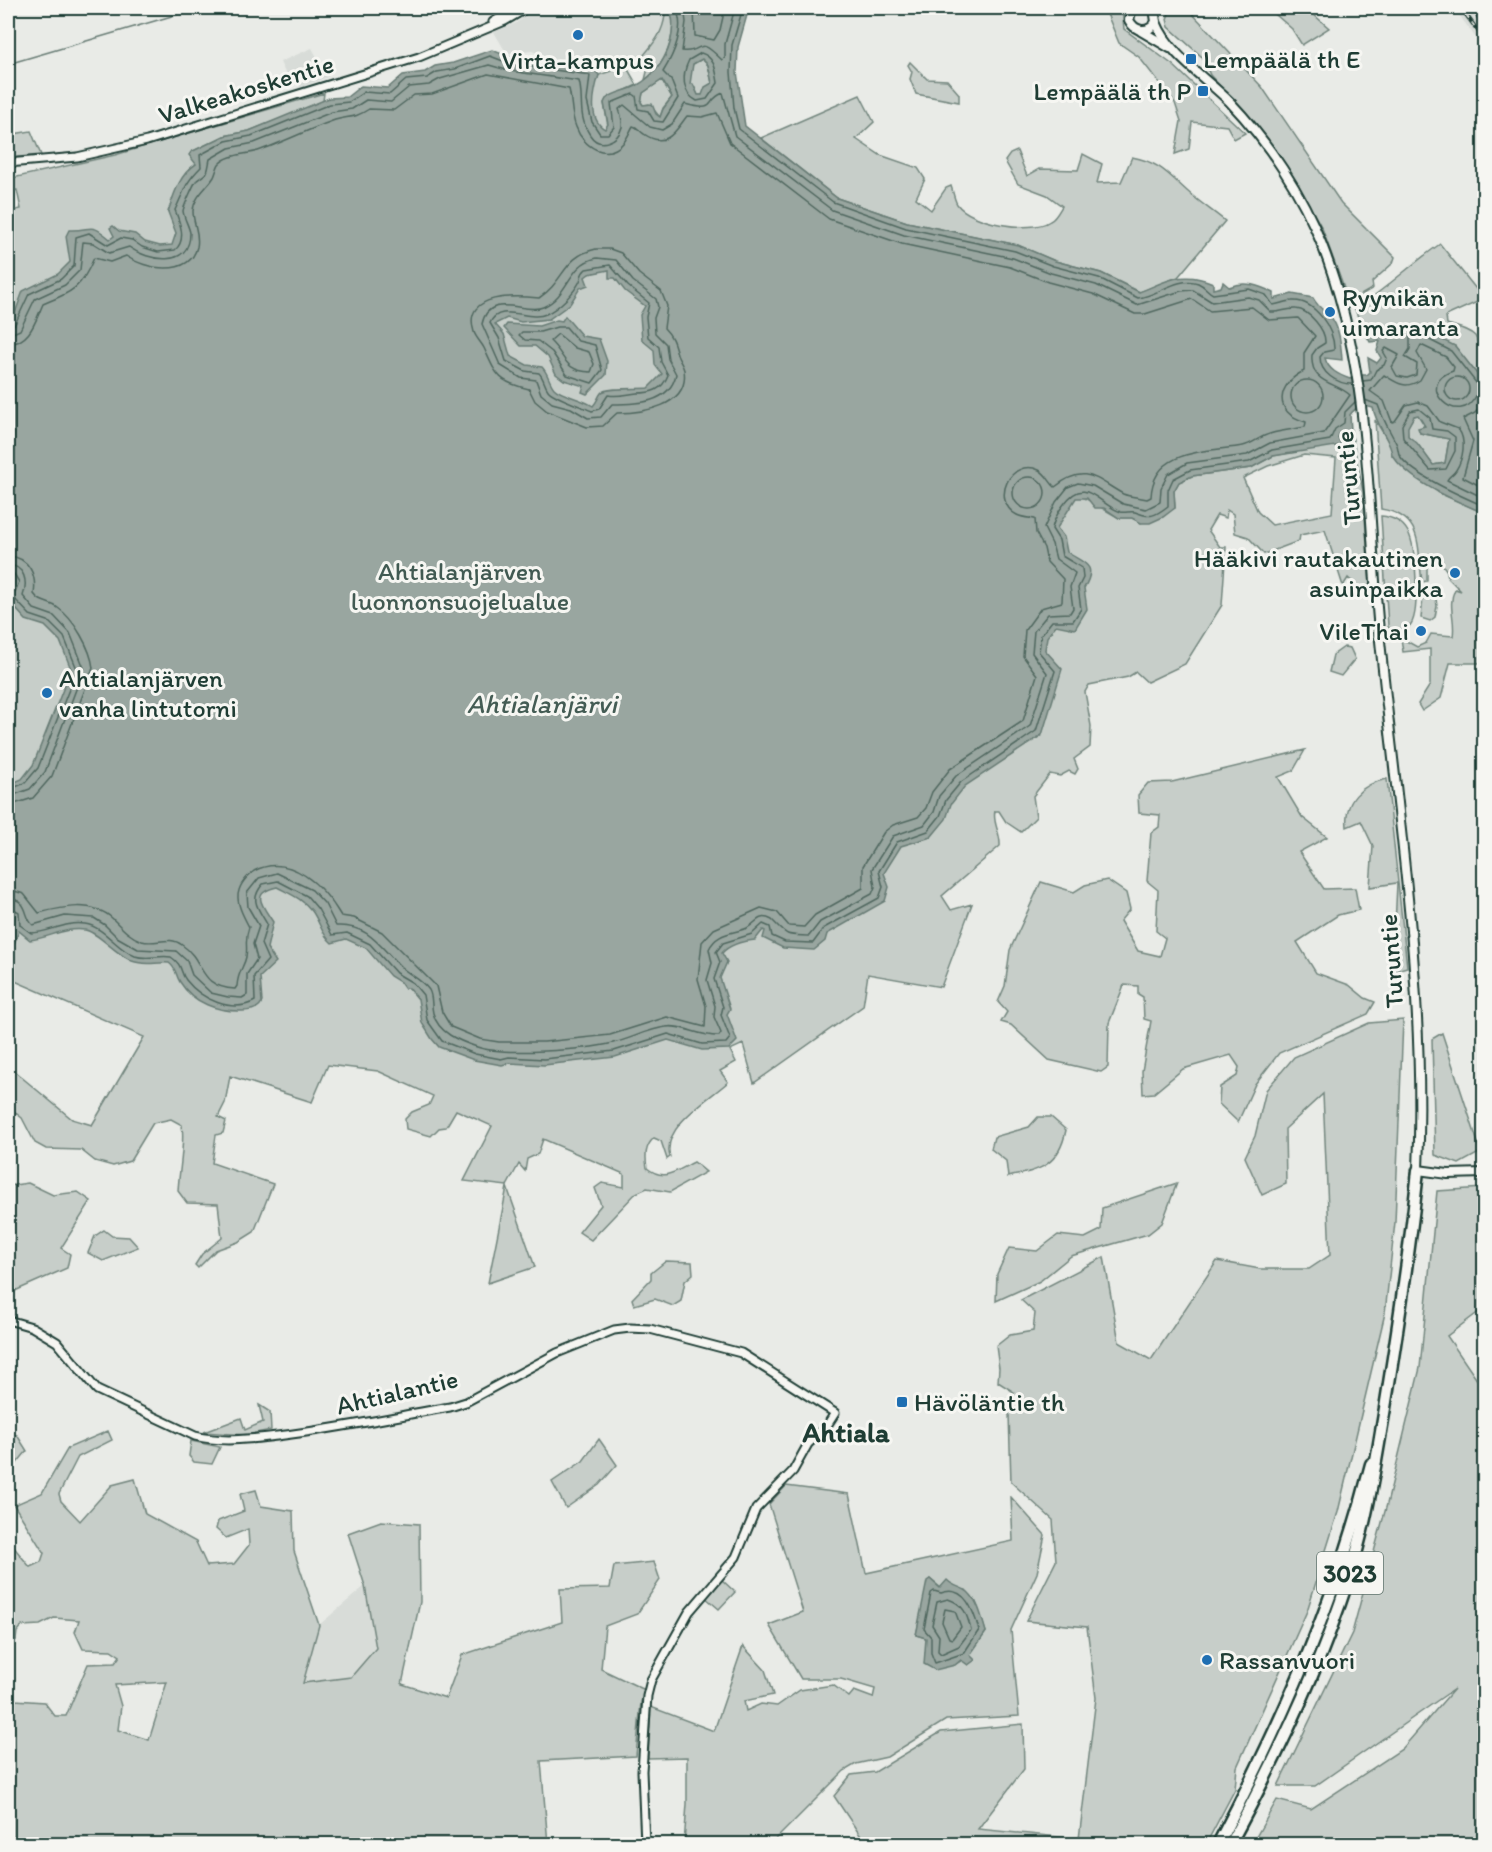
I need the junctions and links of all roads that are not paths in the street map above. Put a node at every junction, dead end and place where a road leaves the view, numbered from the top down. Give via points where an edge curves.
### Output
1 (516, 8) edge
2 (527, 8) edge
3 (1131, 8) edge
4 (1154, 8) edge
5 (1156, 22) junction
6 (489, 26) junction
7 (1141, 31) junction
8 (1177, 52) junction
9 (8, 163) edge
10 (1418, 1170) junction
11 (1485, 1173) edge
12 (8, 1320) edge
13 (1385, 1408) junction
14 (645, 1845) edge
15 (1218, 1845) edge
16 (1230, 1845) edge

1 - 6 street, Valkeakoskentie
2 - 6 street, Valkeakoskentie
3 - 7 main road via 1130,22
4 - 5 main road
5 - 7 main road
5 - 8 main road, Turuntie
6 - 9 street, Valkeakoskentie via 419,57 147,141 77,157
7 - 8 main road, Turuntie
8 - 10 main road, Turuntie via 1247,122 1300,199 1322,244 1341,298 1358,369 1380,638 1413,944 1420,1104
10 - 11 main road
10 - 13 highway, 3023 via 1404,1297
12 - 14 street, Ahtialantie via 32,1327 57,1342 97,1390 208,1439 316,1431 450,1407 557,1353 614,1330 630,1328 650,1329 741,1353 835,1413 808,1444 793,1471 756,1509 736,1557 689,1612 651,1680 642,1771
13 - 15 highway, 3023 via 1348,1544 1306,1660
13 - 16 highway, 3023 via 1377,1468 1348,1581 1288,1730

